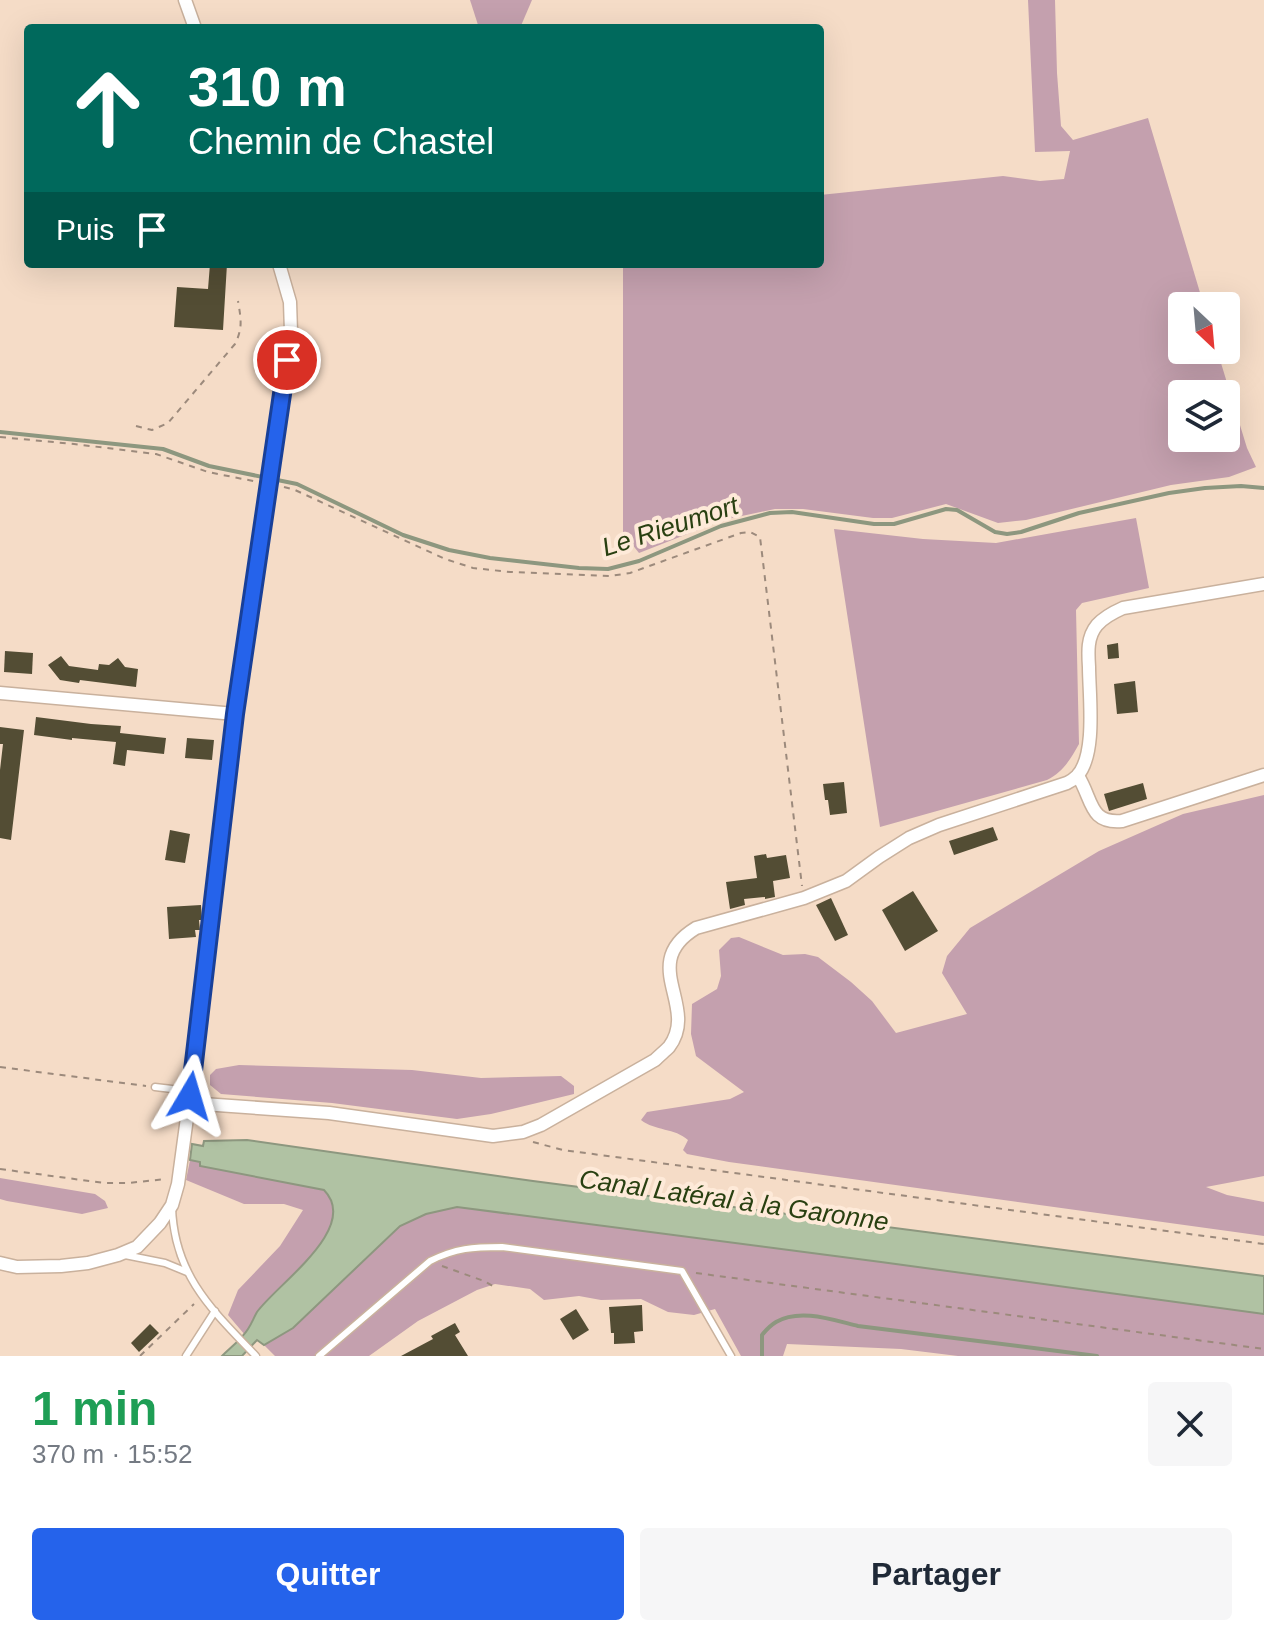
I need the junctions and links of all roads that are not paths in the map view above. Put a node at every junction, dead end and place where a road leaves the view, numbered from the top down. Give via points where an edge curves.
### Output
1 (185, 0) edge
2 (194, 24) edge
3 (280, 268) edge
4 (1264, 584) edge
5 (0, 693) edge
6 (235, 714) junction
7 (1264, 775) edge
8 (1078, 776) junction
9 (155, 1087) road end
10 (190, 1100) junction
11 (172, 1205) junction
12 (118, 1255) junction
13 (0, 1263) edge
14 (187, 1272) junction
15 (215, 1311) junction
16 (186, 1356) edge
17 (256, 1356) edge
18 (319, 1356) edge
19 (731, 1356) edge

1 - 2 street
3 - 6 street via 290,302 291,332
4 - 8 street via 1123,608 1097,625 1088,650 1090,739
5 - 6 street
6 - 10 street
7 - 8 street via 1110,822 1096,814
8 - 10 street via 909,838 846,881 804,898 682,936 669,962 678,1019 669,1046 655,1060 523,1132 493,1136
9 - 10 lane via 172,1089
10 - 11 street
11 - 12 street via 150,1235
11 - 14 lane via 173,1228
12 - 13 street via 61,1266
12 - 14 lane
14 - 15 lane
15 - 16 lane
15 - 17 lane
18 - 19 lane via 430,1261 477,1247 682,1271

